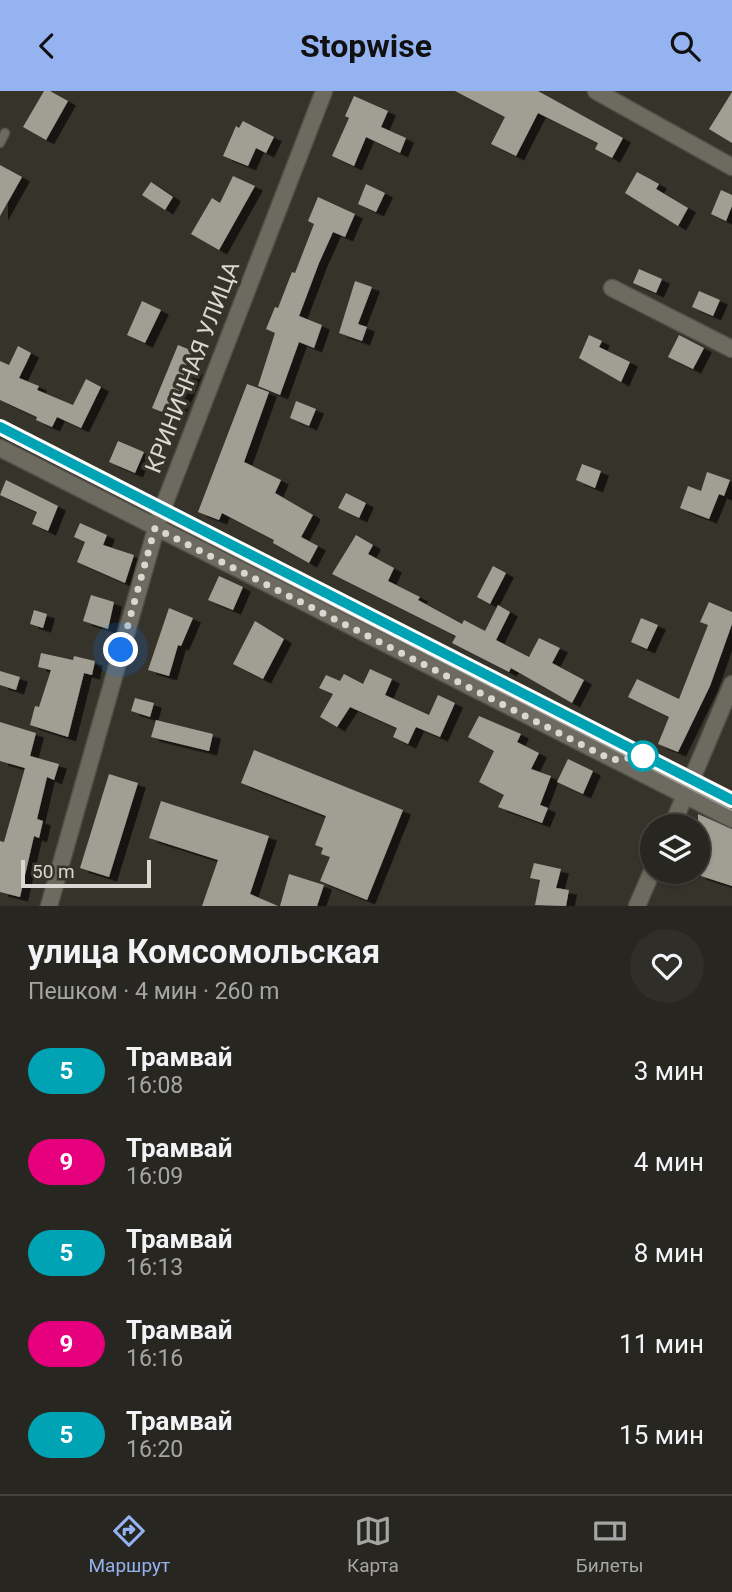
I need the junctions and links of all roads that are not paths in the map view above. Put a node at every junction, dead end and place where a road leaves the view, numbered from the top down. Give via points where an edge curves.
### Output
1 (324, 91) edge
2 (596, 91) edge
3 (5, 133) dead end
4 (0, 143) edge
5 (732, 167) edge
6 (612, 288) dead end
7 (732, 349) edge
8 (0, 448) edge
9 (155, 528) junction
10 (732, 684) edge
11 (685, 797) junction
12 (677, 814) edge
13 (732, 819) edge
14 (647, 884) edge
15 (49, 906) edge
16 (637, 906) edge

1 - 9 street, КРИНИЧНАЯ УЛИЦА
2 - 5 street
3 - 4 lane
6 - 7 street
8 - 9 street
9 - 11 street
9 - 15 street, КРИНИЧНАЯ УЛИЦА
10 - 11 street
11 - 12 street
11 - 13 street
14 - 16 street

